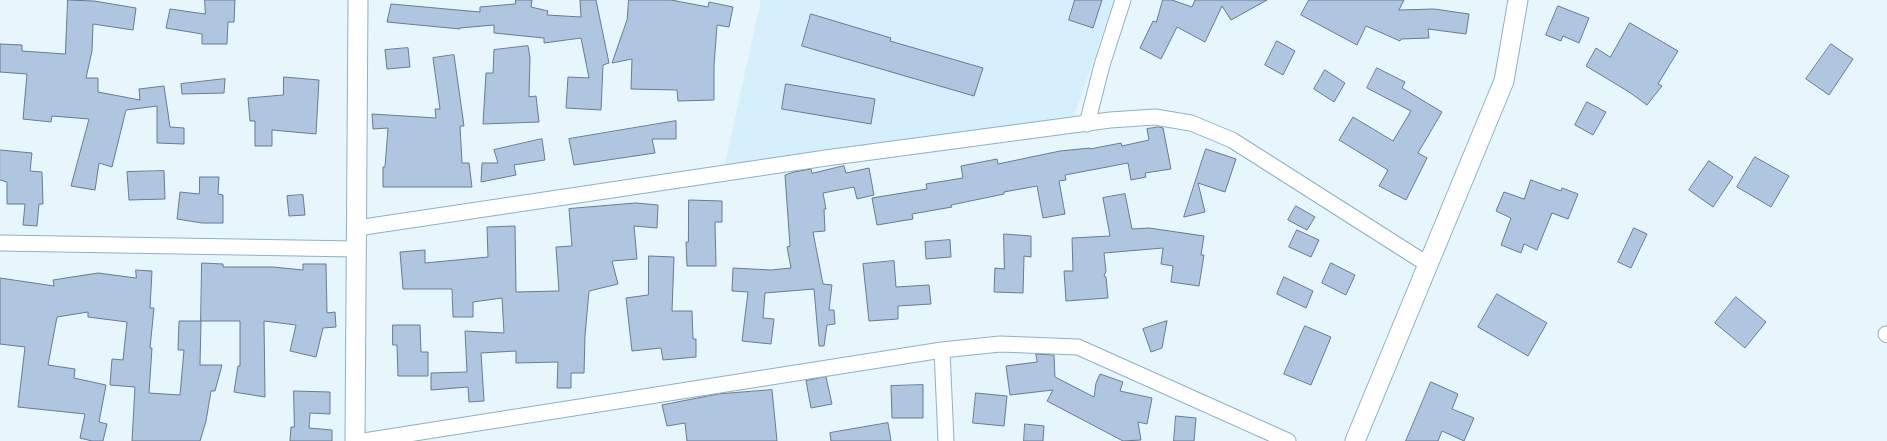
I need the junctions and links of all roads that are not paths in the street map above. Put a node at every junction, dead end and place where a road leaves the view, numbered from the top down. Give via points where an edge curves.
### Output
1 (358, 0) edge
2 (1124, 0) edge
3 (1518, 0) edge
4 (1087, 124) junction
5 (357, 228) junction
6 (0, 242) edge
7 (356, 249) junction
8 (1427, 264) junction
9 (942, 350) junction
10 (355, 441) edge
11 (364, 441) edge
12 (946, 441) edge
13 (1288, 441) edge
14 (1355, 441) edge

1 - 5 street
2 - 4 street via 1102,65
3 - 8 street via 1504,81
4 - 5 street via 826,158
4 - 8 street via 1155,117 1191,123 1225,138
5 - 7 street
6 - 7 street
7 - 10 street
8 - 14 street
9 - 11 street
9 - 12 street
9 - 13 street via 1000,344 1078,347

